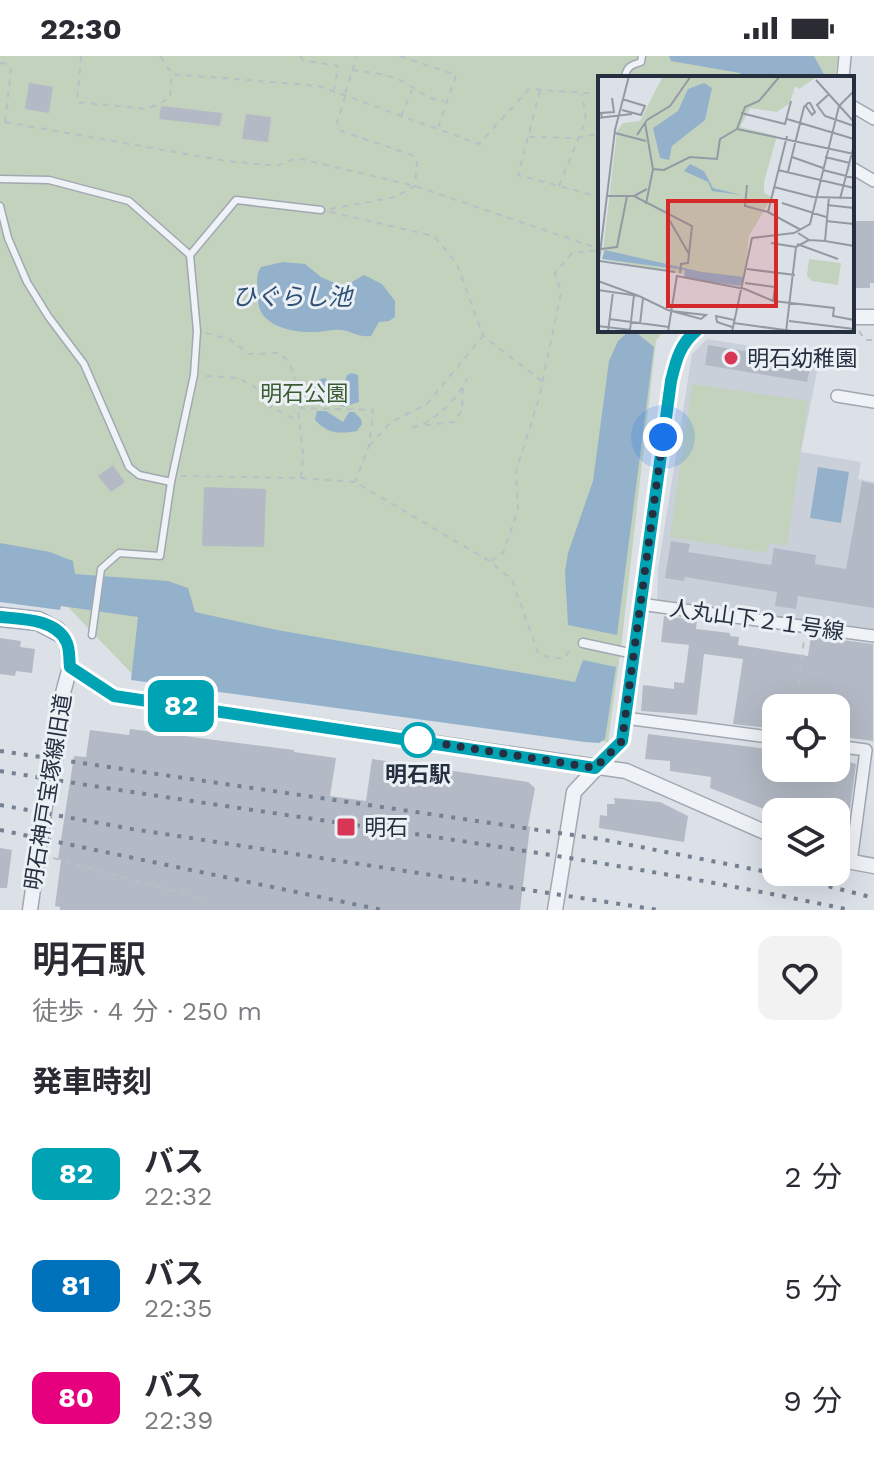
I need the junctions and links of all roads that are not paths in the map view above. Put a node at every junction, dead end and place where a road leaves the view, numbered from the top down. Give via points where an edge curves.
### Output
1 (642, 56) edge
2 (845, 56) edge
3 (625, 76) edge
4 (843, 76) edge
5 (854, 107) edge
6 (874, 119) edge
7 (854, 169) edge
8 (0, 179) edge
9 (874, 181) edge
10 (0, 206) edge
11 (321, 210) road end
12 (190, 255) junction
13 (874, 317) edge
14 (855, 324) edge
15 (695, 332) edge
16 (837, 396) dead end
17 (874, 402) edge
18 (172, 479) junction
19 (640, 604) junction
20 (0, 617) edge
21 (57, 631) joint
22 (92, 635) dead end
23 (874, 636) edge
24 (583, 643) road end
25 (628, 653) junction
26 (70, 667) junction
27 (625, 718) junction
28 (762, 736) edge
29 (850, 748) edge
30 (595, 768) junction
31 (850, 827) edge
32 (762, 831) edge
33 (850, 861) edge
34 (874, 866) edge
35 (556, 906) edge
36 (30, 910) edge

1 - 3 lane
2 - 4 street
5 - 6 street
7 - 9 street
8 - 12 lane via 49,180 129,201
10 - 18 lane via 27,282 84,364 129,467 139,475
11 - 12 lane via 236,200
12 - 18 lane via 197,331 194,375
13 - 14 street
15 - 19 street via 677,354 671,381
16 - 17 street
18 - 22 lane via 160,556 119,553 101,569
19 - 23 street, 人丸山下２１号線
19 - 25 street
20 - 21 main road via 38,621
21 - 26 street, 明石神戸宝塚線旧道 via 67,642
24 - 25 street
25 - 27 street
26 - 30 street via 114,696
26 - 36 street, 明石神戸宝塚線旧道 via 59,708
27 - 28 street
27 - 30 street via 622,741
29 - 31 street via 866,750
30 - 32 street via 626,771
30 - 35 street via 574,792
33 - 34 street

